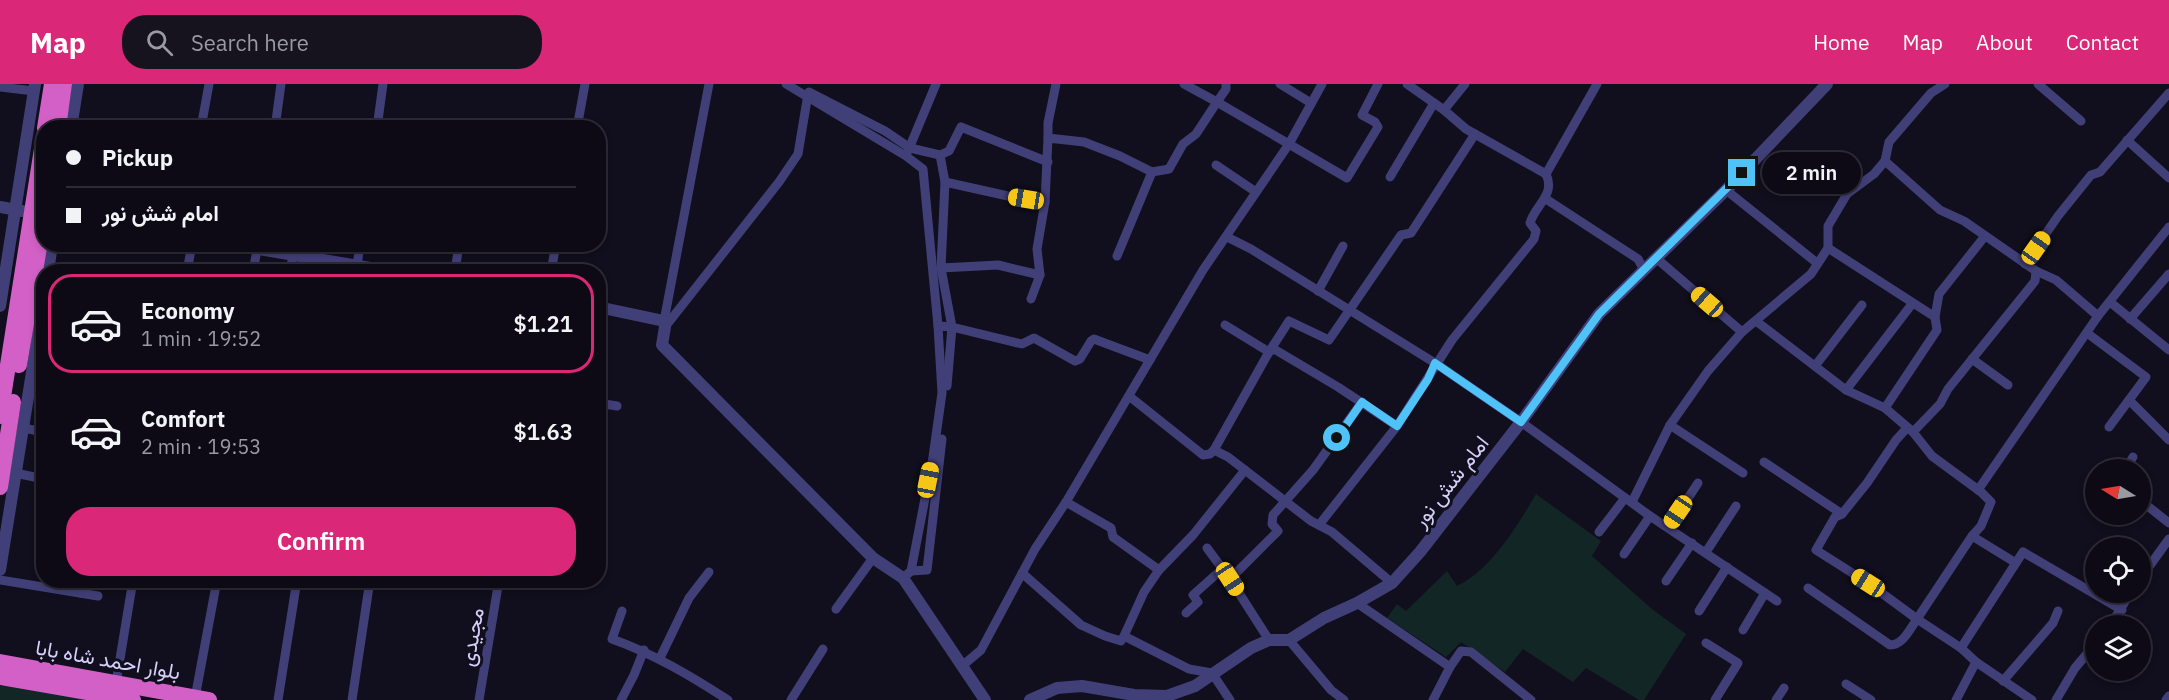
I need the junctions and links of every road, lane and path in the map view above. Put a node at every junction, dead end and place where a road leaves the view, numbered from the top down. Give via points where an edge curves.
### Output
1 (52, 84) edge
2 (64, 84) edge
3 (78, 84) edge
4 (209, 84) edge
5 (281, 84) edge
6 (383, 84) edge
7 (585, 84) edge
8 (709, 84) edge
9 (786, 84) edge
10 (796, 84) edge
11 (936, 84) edge
12 (1056, 84) edge
13 (1184, 84) edge
14 (1226, 84) edge
15 (1280, 84) edge
16 (1322, 84) edge
17 (1378, 84) edge
18 (1407, 84) edge
19 (1465, 84) edge
20 (1597, 84) edge
21 (1827, 84) edge
22 (1945, 84) edge
23 (2038, 84) edge
24 (0, 87) edge
25 (35, 88) edge
26 (2169, 93) edge
27 (808, 94) junction
28 (1217, 102) junction
29 (1311, 103) junction
30 (1434, 103) junction
31 (1444, 110) junction
32 (46, 120) edge
33 (59, 120) edge
34 (72, 120) edge
35 (202, 120) edge
36 (276, 120) edge
37 (378, 120) edge
38 (578, 120) edge
39 (2081, 121) dead end
40 (1475, 134) junction
41 (1048, 138) junction
42 (2127, 140) junction
43 (1289, 144) junction
44 (908, 152) junction
45 (940, 155) junction
46 (1885, 161) junction
47 (1048, 162) junction
48 (1216, 165) dead end
49 (1152, 172) junction
50 (1546, 174) junction
51 (1390, 177) dead end
52 (2169, 178) edge
53 (945, 182) junction
54 (1726, 190) junction
55 (1256, 192) junction
56 (36, 193) edge
57 (1546, 199) junction
58 (1045, 202) junction
59 (0, 207) edge
60 (33, 214) edge
61 (2169, 227) edge
62 (1985, 236) junction
63 (1227, 237) junction
64 (1343, 246) dead end
65 (1828, 248) junction
66 (280, 252) edge
67 (293, 255) junction
68 (1117, 256) dead end
69 (1656, 258) junction
70 (1817, 263) junction
71 (291, 264) edge
72 (345, 264) edge
73 (2025, 264) junction
74 (941, 268) junction
75 (1644, 270) junction
76 (2036, 271) junction
77 (2169, 274) edge
78 (1040, 275) junction
79 (1318, 291) junction
80 (1031, 299) dead end
81 (2110, 302) junction
82 (1912, 303) junction
83 (1862, 305) dead end
84 (0, 306) edge
85 (606, 309) edge
86 (1349, 309) junction
87 (2098, 316) junction
88 (1935, 317) junction
89 (2130, 320) junction
90 (1756, 321) junction
91 (664, 324) junction
92 (1225, 325) dead end
93 (938, 326) junction
94 (952, 327) junction
95 (1742, 332) junction
96 (2087, 333) junction
97 (2169, 350) edge
98 (1269, 352) junction
99 (1972, 359) junction
100 (1150, 360) junction
101 (1435, 363) junction
102 (1815, 366) junction
103 (36, 369) edge
104 (2008, 385) dead end
105 (1846, 390) junction
106 (1129, 396) junction
107 (2129, 399) junction
108 (1362, 402) junction
109 (606, 404) edge
110 (617, 406) dead end
111 (1885, 408) junction
112 (0, 416) edge
113 (1521, 422) junction
114 (1670, 425) junction
115 (1397, 426) junction
116 (2109, 427) dead end
117 (22, 428) junction
118 (1910, 430) junction
119 (36, 431) edge
120 (2169, 440) edge
121 (1214, 450) junction
122 (1764, 462) dead end
123 (1245, 470) junction
124 (15, 473) junction
125 (1743, 473) dead end
126 (36, 477) edge
127 (1698, 483) dead end
128 (0, 487) edge
129 (1978, 490) junction
130 (1629, 500) junction
131 (1286, 501) junction
132 (1066, 502) junction
133 (1736, 506) dead end
134 (2151, 509) edge
135 (1842, 514) junction
136 (1650, 516) junction
137 (2169, 523) edge
138 (1319, 525) junction
139 (1669, 527) junction
140 (1599, 532) dead end
141 (1972, 536) junction
142 (2169, 539) edge
143 (1692, 543) junction
144 (1207, 548) dead end
145 (1706, 552) junction
146 (1624, 554) dead end
147 (873, 558) junction
148 (2016, 562) junction
149 (2151, 564) edge
150 (1727, 567) junction
151 (0, 570) edge
152 (1159, 570) junction
153 (1221, 570) junction
154 (709, 572) dead end
155 (1022, 573) junction
156 (907, 574) junction
157 (1230, 579) junction
158 (0, 580) edge
159 (1666, 581) dead end
160 (1392, 583) junction
161 (36, 586) edge
162 (50, 588) edge
163 (82, 588) edge
164 (132, 588) edge
165 (216, 588) edge
166 (296, 588) edge
167 (368, 588) edge
168 (498, 588) edge
169 (1808, 588) dead end
170 (81, 593) junction
171 (1765, 593) junction
172 (98, 596) dead end
173 (1777, 601) dead end
174 (1357, 603) junction
175 (2124, 603) edge
176 (836, 609) dead end
177 (1699, 610) dead end
178 (2122, 610) junction
179 (622, 611) dead end
180 (2058, 611) dead end
181 (1186, 613) dead end
182 (2118, 615) edge
183 (1917, 619) junction
184 (1743, 630) dead end
185 (1124, 636) junction
186 (1269, 640) junction
187 (1289, 640) junction
188 (1706, 643) dead end
189 (1961, 648) junction
190 (823, 649) dead end
191 (644, 650) junction
192 (2085, 656) edge
193 (660, 658) junction
194 (0, 662) edge
195 (1976, 662) junction
196 (962, 666) junction
197 (1450, 667) junction
198 (1212, 673) junction
199 (0, 676) edge
200 (2003, 681) junction
201 (116, 683) junction
202 (1846, 684) dead end
203 (1784, 688) dead end
204 (2169, 696) edge
205 (202, 699) edge
206 (1037, 699) edge
207 (133, 700) edge
208 (278, 700) edge
209 (351, 700) edge
210 (479, 700) edge
211 (621, 700) edge
212 (728, 700) edge
213 (791, 700) edge
214 (985, 700) edge
215 (1230, 700) edge
216 (1344, 700) edge
217 (1433, 700) edge
218 (1531, 700) edge
219 (1715, 700) edge
220 (1776, 700) edge
221 (1871, 700) edge
222 (1956, 700) edge
223 (2032, 700) edge
224 (2056, 700) edge
225 (2166, 700) edge

1 - 32 highway
2 - 33 highway
3 - 34 street
4 - 35 street
5 - 36 street
6 - 37 street
7 - 38 street
8 - 91 street
9 - 27 street
10 - 27 street
11 - 44 street
12 - 41 street
13 - 28 street
14 - 28 street
15 - 29 street
16 - 29 street
17 - 43 street via 1362,115 1378,127 1347,178
18 - 30 street
19 - 31 street
20 - 50 street
21 - 54 street, امام شش نور
22 - 46 street via 1931,93 1889,142
23 - 39 street
24 - 25 street
25 - 60 street
26 - 42 street
27 - 44 street via 885,132
27 - 91 street via 798,154
28 - 43 street
28 - 49 street via 1169,169
29 - 43 street
30 - 31 street
30 - 51 street
31 - 40 street
40 - 50 street
40 - 86 street via 1411,233 1401,235
41 - 47 street
41 - 49 street via 1084,142
42 - 52 street
42 - 73 street via 2100,171 2091,175
43 - 55 street
44 - 45 street
44 - 93 street via 923,169
45 - 47 street via 949,151 961,127
45 - 53 street
46 - 62 street via 1940,210 1964,220
46 - 65 street via 1847,194 1828,226
47 - 58 street
48 - 55 street
49 - 68 street
50 - 57 street via 1550,186
53 - 58 street
53 - 74 street
54 - 69 street, امام شش نور
54 - 70 street
55 - 63 street
56 - 60 highway
57 - 75 street via 1638,259
57 - 101 street via 1531,218 1536,231 1534,238
58 - 78 street via 1037,249
59 - 60 street
60 - 84 street
60 - 112 highway
60 - 128 highway
61 - 81 street
62 - 73 street
62 - 88 street via 1939,294
63 - 79 street
63 - 100 street
64 - 79 street
65 - 70 street
65 - 82 street
66 - 67 street
67 - 71 street
67 - 72 street
69 - 75 street, امام شش نور
69 - 95 street
70 - 90 street via 1811,274
73 - 76 street
74 - 78 street via 998,265
74 - 94 street
75 - 113 street, امام شش نور via 1599,314
76 - 87 street via 2056,280
76 - 99 street via 2035,281
77 - 89 street
78 - 80 street
79 - 86 street
81 - 87 street
81 - 89 street
82 - 88 street
82 - 105 street
83 - 102 street
85 - 91 street
86 - 98 street via 1329,340 1289,321
86 - 101 street
87 - 96 street
88 - 111 street via 1937,330
89 - 97 street
90 - 95 street
90 - 102 street
91 - 147 street via 662,345
92 - 98 street
93 - 94 street
93 - 156 street via 942,393 933,457
94 - 100 street via 1022,344 1034,338 1075,361 1094,339
94 - 156 street via 927,570
95 - 114 street via 1708,371
96 - 107 street via 2146,377
96 - 129 street
98 - 108 street via 1274,349
98 - 121 street
99 - 104 street
99 - 118 street via 1940,404
100 - 106 street
101 - 113 street
101 - 115 street
102 - 105 street
103 - 117 street
105 - 111 street
106 - 121 street via 1203,455
106 - 132 street
107 - 116 street
107 - 120 street
108 - 115 street
108 - 131 street
109 - 110 street
111 - 118 street
113 - 130 street
113 - 160 street, امام شش نور
114 - 125 street
114 - 130 street
115 - 138 street
117 - 119 street
117 - 124 street
118 - 129 street via 1932,456
118 - 135 street via 1896,440
121 - 123 street
122 - 135 street
123 - 131 street
123 - 152 street
124 - 126 street
124 - 151 street
127 - 139 street
129 - 141 street via 1991,502
130 - 136 street
130 - 140 street
131 - 138 street
131 - 157 street via 1273,515 1272,524 1278,531
132 - 152 street via 1111,528 1113,537
132 - 155 street
133 - 145 street
134 - 137 street
135 - 183 street via 1835,517 1816,550
136 - 139 street
136 - 146 street
138 - 160 street
139 - 143 street
141 - 148 street
141 - 183 street
142 - 149 street
143 - 145 street
143 - 159 street
144 - 153 street
145 - 150 street
147 - 156 street
147 - 176 street
148 - 178 street via 2023,552
148 - 189 street
150 - 171 street
150 - 177 street
152 - 185 street
153 - 157 street
153 - 181 street via 1192,595 1197,602
154 - 193 street via 689,598
155 - 185 street via 1082,625 1121,641
155 - 196 street via 981,650
156 - 196 street
157 - 186 street
158 - 161 street
160 - 174 street, امام شش نور
162 - 170 street
163 - 170 street
164 - 201 street
165 - 205 street
166 - 208 street
167 - 209 street
168 - 210 street, مجیدی
169 - 183 street via 1890,645 1902,641
170 - 172 street
171 - 173 street
171 - 184 street
174 - 187 street, امام شش نور
174 - 197 street
175 - 178 street
178 - 182 street
179 - 191 street via 612,639
180 - 200 street via 2053,623
183 - 189 street
185 - 198 street via 1189,669
186 - 187 street
186 - 198 street
187 - 216 street
188 - 219 street via 1738,663
189 - 195 street
190 - 213 street
191 - 193 street
191 - 211 street
192 - 224 street
193 - 212 street
194 - 201 highway, بلوار احمد شاه بابا
195 - 200 street
195 - 222 street
196 - 214 street
197 - 217 street
197 - 218 street via 1461,651 1471,652
198 - 206 street via 1195,686 1167,696 1082,686 1057,688
198 - 215 street
199 - 207 highway, بلوار احمد شاه بابا
200 - 223 street
201 - 205 highway, بلوار احمد شاه بابا
202 - 221 street
203 - 220 street
204 - 225 street

